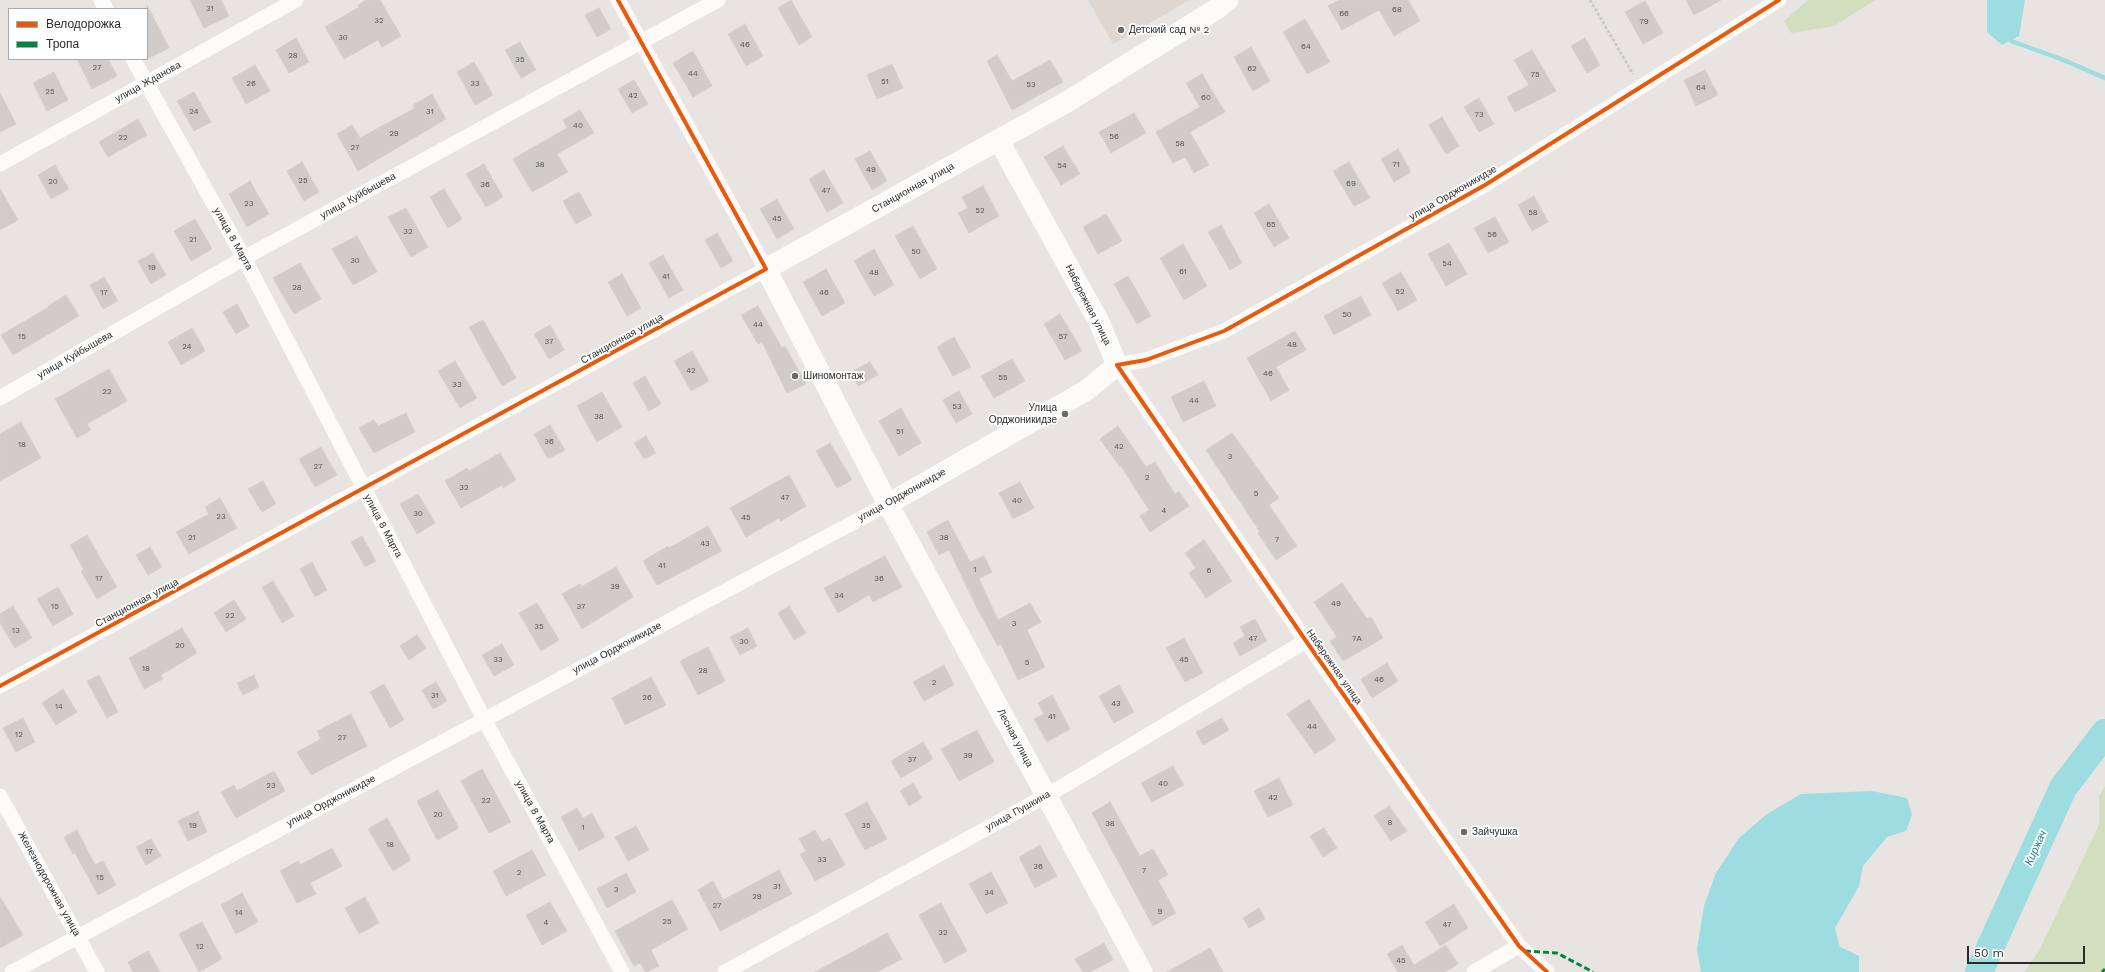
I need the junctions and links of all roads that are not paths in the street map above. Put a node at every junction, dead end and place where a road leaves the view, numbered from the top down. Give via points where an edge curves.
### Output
1 (296, 0) edge
2 (618, 0) edge
3 (718, 0) edge
4 (1228, 0) edge
5 (1779, 0) edge
6 (641, 41) junction
7 (134, 60) edge
8 (146, 82) junction
9 (1000, 141) junction
10 (0, 164) edge
11 (244, 258) junction
12 (766, 269) junction
13 (1117, 365) junction
14 (0, 398) edge
15 (364, 490) junction
16 (888, 504) junction
17 (1306, 641) junction
18 (0, 686) edge
19 (484, 719) junction
20 (0, 796) edge
21 (1047, 796) junction
22 (78, 935) junction
23 (1519, 946) junction
24 (12, 972) edge
25 (97, 972) edge
26 (622, 972) edge
27 (725, 972) edge
28 (1142, 972) edge
29 (1474, 972) edge
30 (1547, 972) edge

1 - 8 street, улица Жданова
2 - 6 street
3 - 6 street, улица Куйбышева
4 - 9 main road, Станционная улица
5 - 13 street, улица Орджоникидзе via 1485,185 1224,331 1146,360
6 - 11 street, улица Куйбышева
6 - 12 street
7 - 8 street, улица 8 Марта
8 - 10 street, улица Жданова
8 - 11 street, улица 8 Марта
9 - 12 main road, Станционная улица
9 - 13 main road, Набережная улица via 1099,322
11 - 14 street, улица Куйбышева
11 - 15 street, улица 8 Марта
12 - 15 street, Станционная улица
12 - 16 main road, Лесная улица
13 - 16 main road, улица Орджоникидзе via 1087,390
13 - 17 street, Набережная улица
15 - 18 street, Станционная улица
15 - 19 street, улица 8 Марта
16 - 19 street, улица Орджоникидзе
16 - 21 main road, Лесная улица
17 - 21 street, улица Пушкина
17 - 23 street, Набережная улица
19 - 22 street, улица Орджоникидзе
19 - 26 street, улица 8 Марта
20 - 22 street, Железнодорожная улица
21 - 27 street, улица Пушкина
21 - 28 main road, Лесная улица
22 - 24 street, улица Орджоникидзе
22 - 25 street, Железнодорожная улица
23 - 29 street
23 - 30 street, Набережная улица

